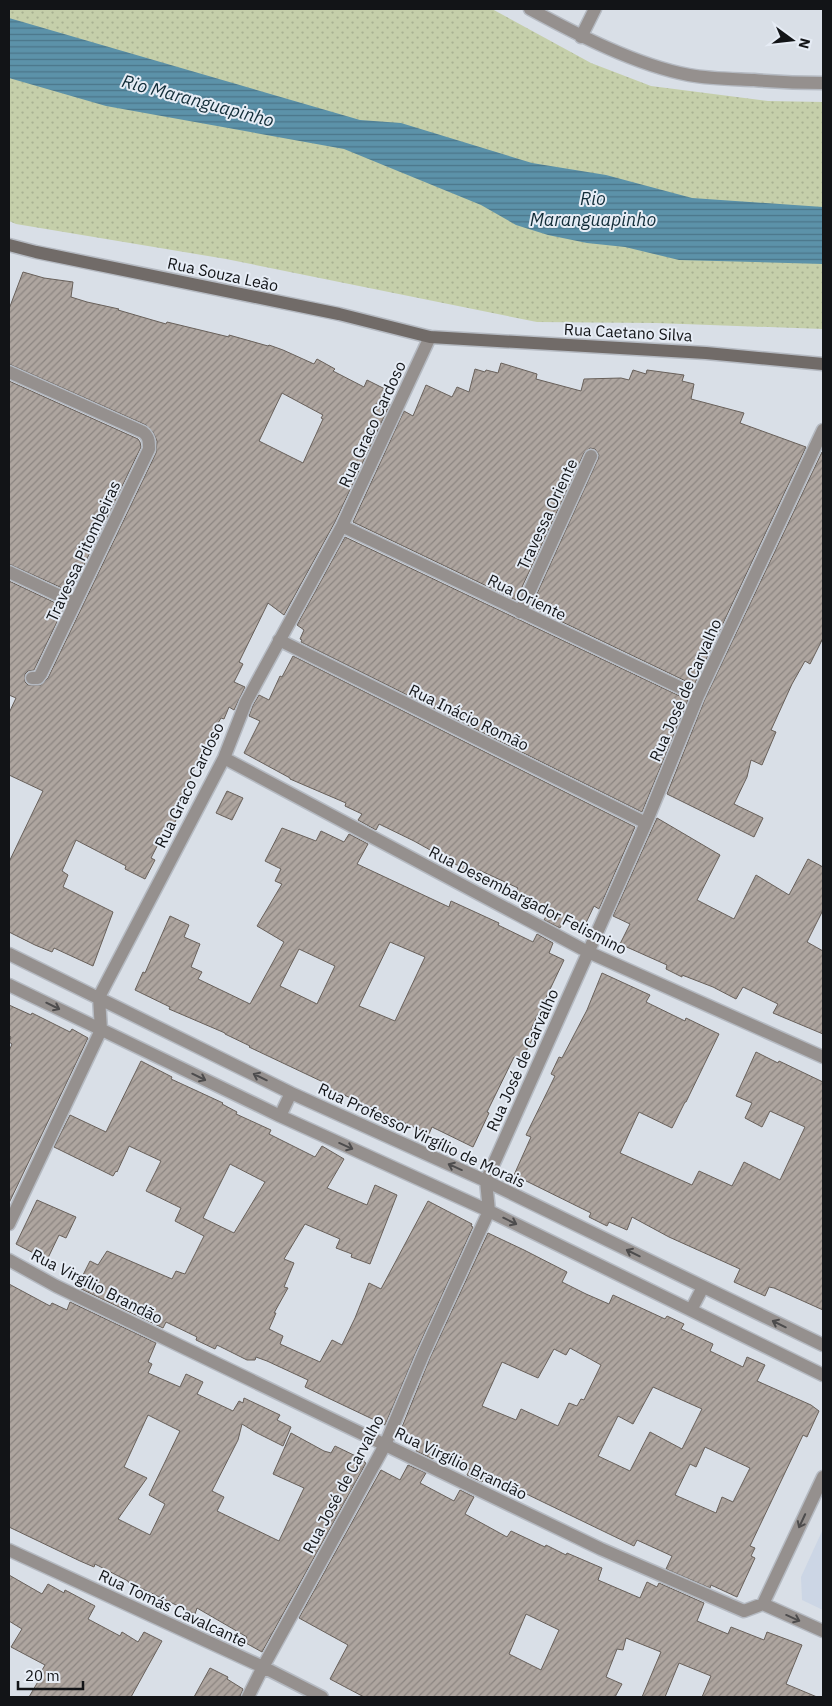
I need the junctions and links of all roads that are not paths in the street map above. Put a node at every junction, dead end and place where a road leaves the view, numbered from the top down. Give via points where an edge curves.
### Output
1 (530, 9) edge
2 (595, 9) edge
3 (581, 36) junction
4 (823, 83) edge
5 (9, 245) edge
6 (430, 338) junction
7 (823, 364) edge
8 (9, 372) edge
9 (823, 430) edge
10 (591, 456) dead end
11 (342, 526) junction
12 (9, 572) edge
13 (75, 602) junction
14 (520, 612) junction
15 (279, 640) junction
16 (32, 678) dead end
17 (698, 696) junction
18 (224, 758) junction
19 (646, 823) junction
20 (588, 952) junction
21 (9, 954) edge
22 (9, 985) edge
23 (99, 997) junction
24 (100, 1030) junction
25 (823, 1058) edge
26 (291, 1093) junction
27 (280, 1116) junction
28 (486, 1181) junction
29 (489, 1211) junction
30 (9, 1224) edge
31 (9, 1260) edge
32 (703, 1287) junction
33 (691, 1310) junction
34 (823, 1345) edge
35 (823, 1375) edge
36 (385, 1445) junction
37 (823, 1477) edge
38 (9, 1550) edge
39 (763, 1604) junction
40 (823, 1632) edge
41 (263, 1667) junction
42 (248, 1697) edge
43 (322, 1697) edge

1 - 3 street
2 - 3 street
3 - 4 street via 652,65 689,75
5 - 6 main road, Rua Souza Leão via 339,314
6 - 7 main road, Rua Caetano Silva via 706,353
6 - 11 street, Rua Graco Cardoso
8 - 13 street, Travessa Pitombeiras via 142,432 149,441 149,449
9 - 17 street, Rua José de Carvalho
10 - 14 street, Travessa Oriente
11 - 14 street, Rua Oriente
11 - 15 street, Rua Graco Cardoso
12 - 13 street
13 - 16 street, Travessa Pitombeiras via 41,674
14 - 17 street, Rua Oriente
15 - 18 street, Rua Graco Cardoso via 246,702
15 - 19 street, Rua Inácio Romão
17 - 19 street, Rua José de Carvalho
18 - 20 street, Rua Desembargador Felismino
18 - 23 street, Rua Graco Cardoso
19 - 20 street, Rua José de Carvalho
20 - 25 street, Rua Desembargador Felismino
20 - 28 street, Rua José de Carvalho
21 - 23 street, Rua Professor Virgílio de Morais
22 -> 24 street
23 - 24 street, Rua Graco Cardoso
26 -> 23 street, Rua Professor Virgílio de Morais
24 -> 27 street
24 - 30 street, Rua Graco Cardoso
26 - 27 street
28 -> 26 street, Rua Professor Virgílio de Morais
27 -> 29 street
28 - 29 street, Rua José de Carvalho
32 -> 28 street, Rua Professor Virgílio de Morais
29 -> 33 street
29 - 36 street, Rua José de Carvalho
31 - 36 street, Rua Virgílio Brandão via 56,1286
32 - 33 street
34 -> 32 street, Rua Professor Virgílio de Morais
33 - 35 street
36 - 39 street, Rua Virgílio Brandão via 601,1549 744,1611
36 - 41 street, Rua José de Carvalho
37 -> 39 street
38 - 41 street, Rua Tomás Cavalcante
39 -> 40 street
41 - 42 street, Rua José de Carvalho
41 - 43 street, Rua Tomás Cavalcante

